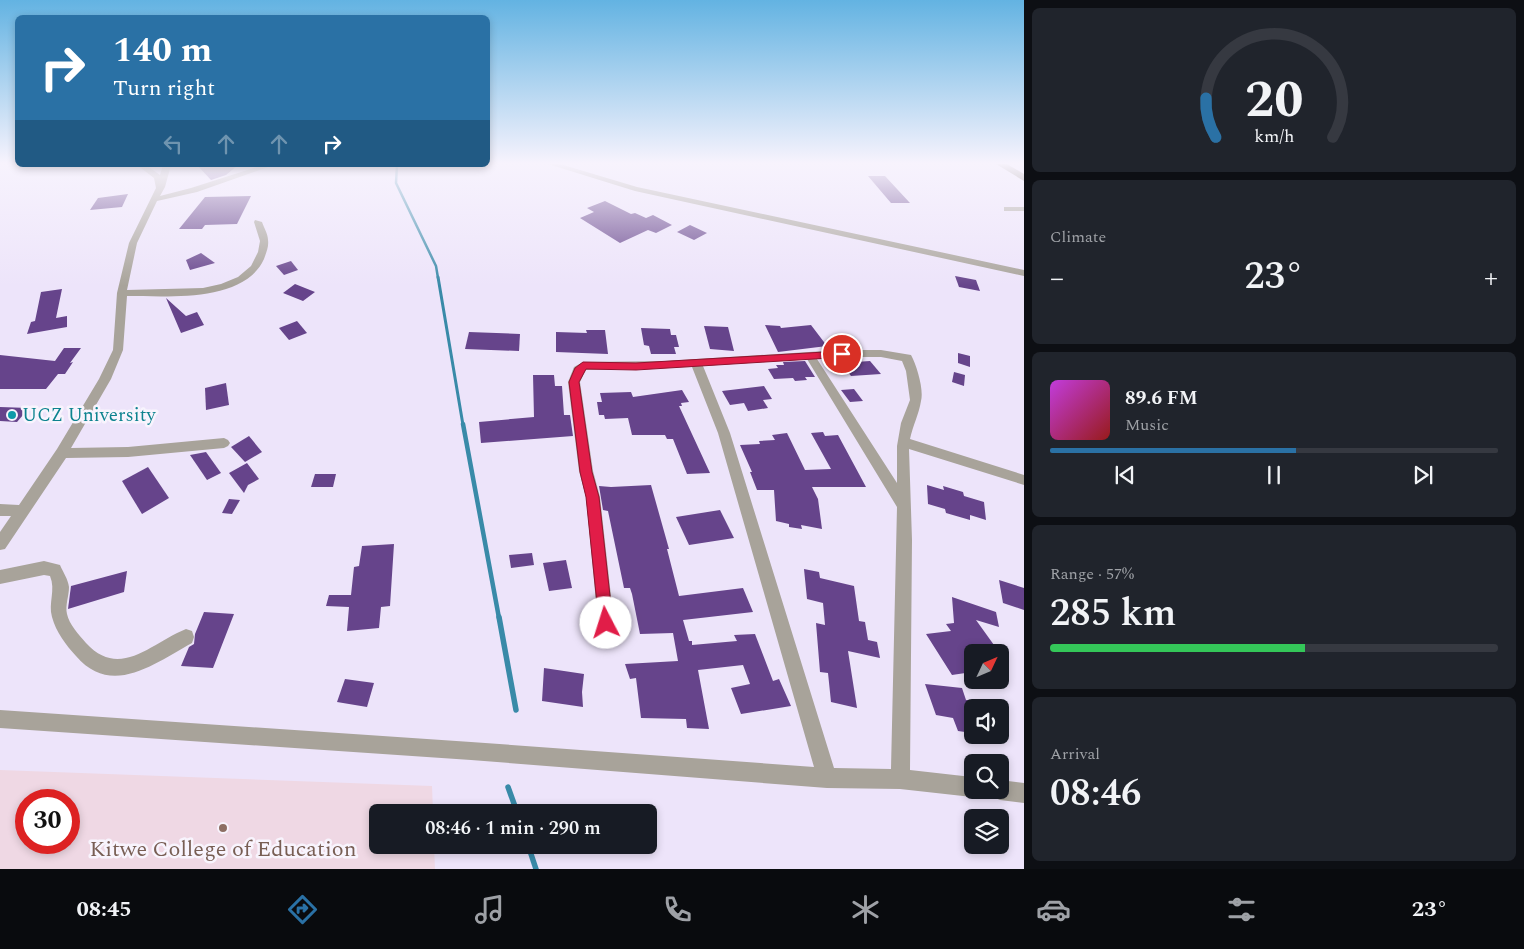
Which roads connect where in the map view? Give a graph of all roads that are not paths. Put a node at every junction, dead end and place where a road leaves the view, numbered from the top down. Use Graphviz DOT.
graph roads {
  1 [pos="153,205"];
  2 [pos="707,205"];
  3 [pos="1007,209"];
  4 [pos="1024,209"];
  5 [pos="258,222"];
  6 [pos="1024,273"];
  7 [pos="122,293"];
  8 [pos="810,356"];
  9 [pos="698,362"];
  10 [pos="904,442"];
  11 [pos="224,443"];
  12 [pos="62,453"];
  13 [pos="1024,480"];
  14 [pos="904,504"];
  15 [pos="0,510"];
  16 [pos="21,511"];
  17 [pos="0,544"];
  18 [pos="0,577"];
  19 [pos="606,623"];
  20 [pos="186,637"];
  21 [pos="0,719"];
  22 [pos="827,778"];
  23 [pos="900,780"];
  24 [pos="964,786"];
  25 [pos="1009,792"];
  26 [pos="1024,795"];
  1 -- 7 [label="street"];
  2 -- 6 [label="street"];
  3 -- 4 [label="street"];
  5 -- 7 [label="street"];
  7 -- 12 [label="street"];
  8 -- 9 [label="street"];
  8 -- 10 [label="street"];
  8 -- 14 [label="street"];
  9 -- 19 [label="street"];
  9 -- 22 [label="street"];
  10 -- 13 [label="street"];
  10 -- 14 [label="street"];
  11 -- 12 [label="street"];
  12 -- 16 [label="street"];
  14 -- 23 [label="street"];
  15 -- 16 [label="street"];
  16 -- 17 [label="street"];
  18 -- 20 [label="street"];
  21 -- 22 [label="street"];
  22 -- 23 [label="street"];
  23 -- 24 [label="street"];
  25 -- 26 [label="street"];
}
